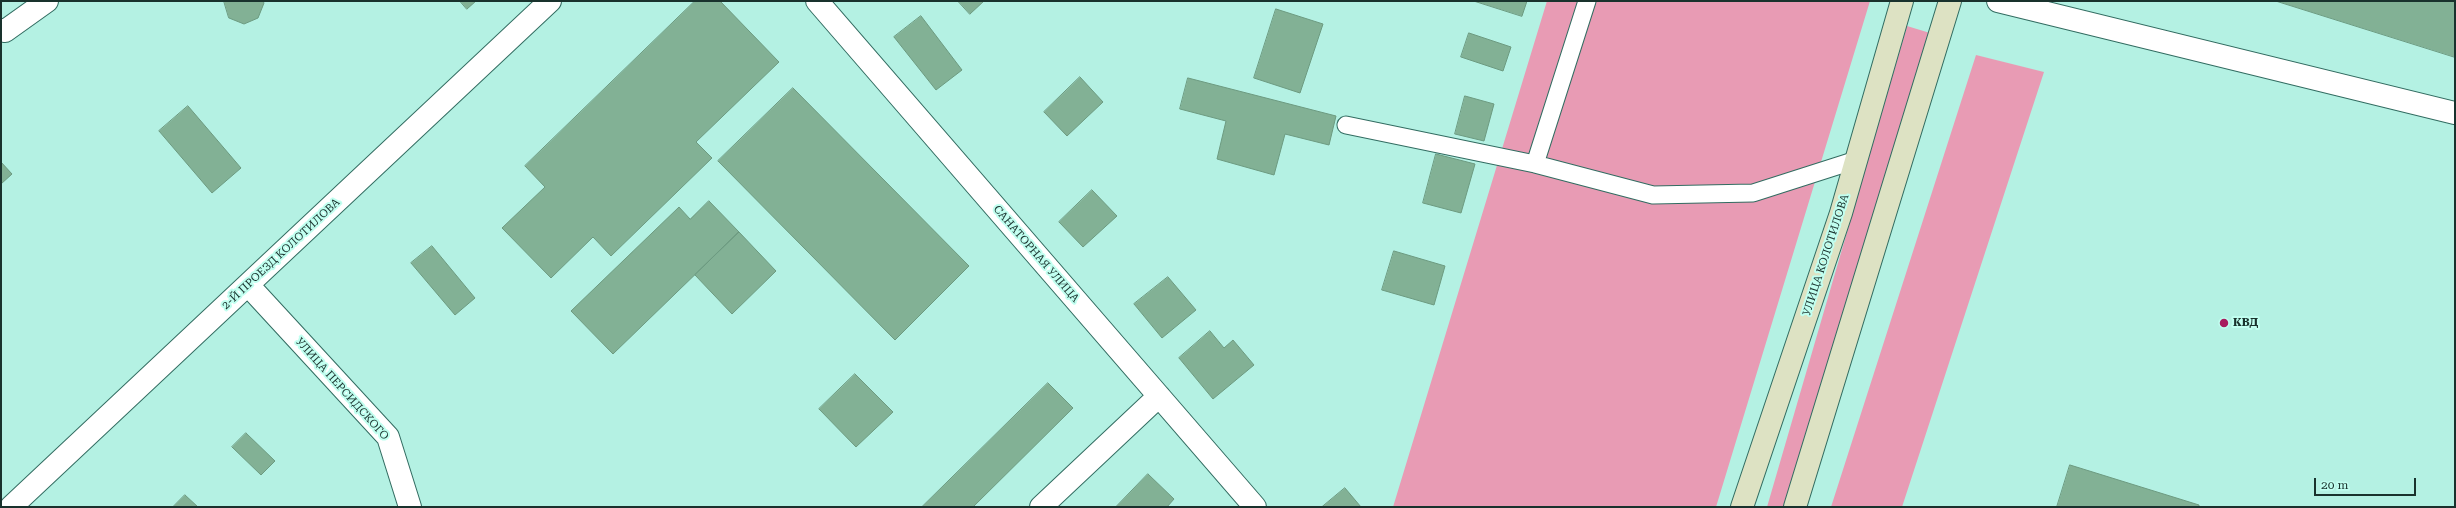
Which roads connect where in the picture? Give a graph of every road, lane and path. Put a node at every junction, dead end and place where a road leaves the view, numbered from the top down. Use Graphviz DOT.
graph roads {
  1 [pos="47,1"];
  2 [pos="550,1"];
  3 [pos="817,1"];
  4 [pos="1587,1"];
  5 [pos="1902,1"];
  6 [pos="1950,1"];
  7 [pos="1998,1"];
  8 [pos="3,30"];
  9 [pos="2455,113"];
  10 [pos="1346,125"];
  11 [pos="1856,160"];
  12 [pos="1535,164"];
  13 [pos="248,285"];
  14 [pos="1159,396"];
  15 [pos="11,507"];
  16 [pos="410,507"];
  17 [pos="1041,507"];
  18 [pos="1255,507"];
  19 [pos="1742,507"];
  20 [pos="1795,507"];
  1 -- 8 [label="street"];
  2 -- 13 [label="street, 2-Й ПРОЕЗД КОЛОТИЛОВА"];
  3 -- 14 [label="street, САНАТОРНАЯ УЛИЦА"];
  4 -- 12 [label="lane"];
  5 -- 11 [label="main road, УЛИЦА КОЛОТИЛОВА"];
  6 -- 20 [label="main road"];
  7 -- 9 [label="street"];
  10 -- 12 [label="lane"];
  11 -- 12 [label="lane"];
  11 -- 19 [label="main road, УЛИЦА КОЛОТИЛОВА"];
  13 -- 15 [label="street, 2-Й ПРОЕЗД КОЛОТИЛОВА"];
  13 -- 16 [label="street, УЛИЦА ПЕРСИДСКОГО"];
  14 -- 17 [label="street"];
  14 -- 18 [label="street, САНАТОРНАЯ УЛИЦА"];
}
